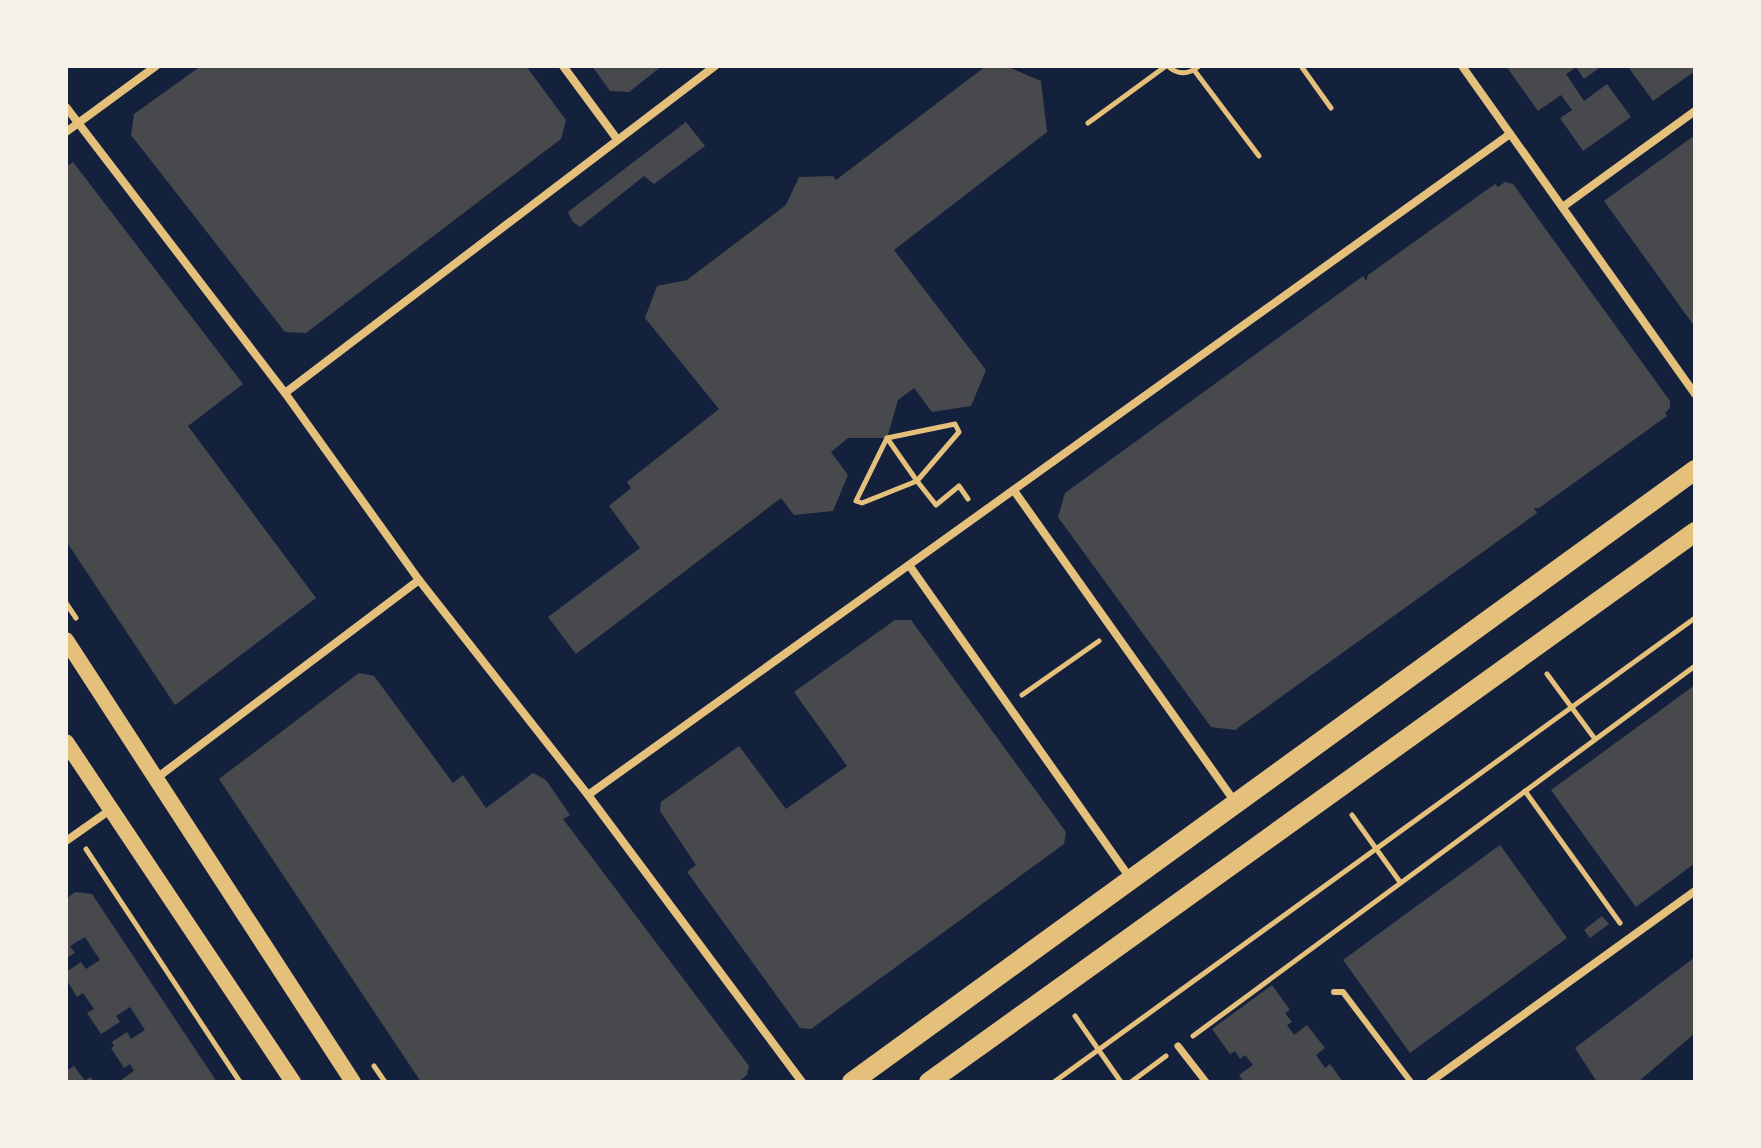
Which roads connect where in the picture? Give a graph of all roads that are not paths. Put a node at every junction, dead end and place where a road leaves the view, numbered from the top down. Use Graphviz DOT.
graph roads {
  1 [pos="156,66"];
  2 [pos="563,66"];
  3 [pos="715,66"];
  4 [pos="1462,66"];
  5 [pos="66,107"];
  6 [pos="1695,111"];
  7 [pos="78,123"];
  8 [pos="66,132"];
  9 [pos="1510,134"];
  10 [pos="617,139"];
  11 [pos="1564,206"];
  12 [pos="285,393"];
  13 [pos="1695,394"];
  14 [pos="1695,470"];
  15 [pos="1015,492"];
  16 [pos="1695,532"];
  17 [pos="909,565"];
  18 [pos="419,580"];
  19 [pos="66,640"];
  20 [pos="66,742"];
  21 [pos="158,777"];
  22 [pos="588,795"];
  23 [pos="1235,802"];
  24 [pos="111,809"];
  25 [pos="66,841"];
  26 [pos="1130,879"];
  27 [pos="1695,891"];
  28 [pos="1334,992"];
  29 [pos="1178,1046"];
  30 [pos="293,1082"];
  31 [pos="353,1082"];
  32 [pos="802,1082"];
  33 [pos="852,1082"];
  34 [pos="929,1082"];
  35 [pos="1206,1082"];
  36 [pos="1411,1082"];
  37 [pos="1430,1082"];
  1 -- 7 [label="street"];
  2 -- 10 [label="street"];
  3 -- 10 [label="street"];
  4 -- 9 [label="street"];
  5 -- 7 [label="street"];
  6 -- 11 [label="street"];
  7 -- 8 [label="street"];
  7 -- 12 [label="street"];
  9 -- 11 [label="street"];
  9 -- 15 [label="street"];
  10 -- 12 [label="street"];
  11 -- 13 [label="street"];
  12 -- 18 [label="street"];
  14 -- 23 [label="main road"];
  15 -- 17 [label="street"];
  15 -- 23 [label="street"];
  16 -- 34 [label="main road"];
  17 -- 22 [label="street"];
  17 -- 26 [label="street"];
  18 -- 21 [label="street"];
  18 -- 22 [label="street"];
  19 -- 21 [label="main road"];
  20 -- 24 [label="main road"];
  21 -- 31 [label="main road"];
  22 -- 32 [label="street"];
  23 -- 26 [label="main road"];
  24 -- 25 [label="street"];
  24 -- 30 [label="main road"];
  26 -- 33 [label="main road"];
  27 -- 37 [label="street"];
  28 -- 36 [label="lane"];
  29 -- 35 [label="street"];
}
